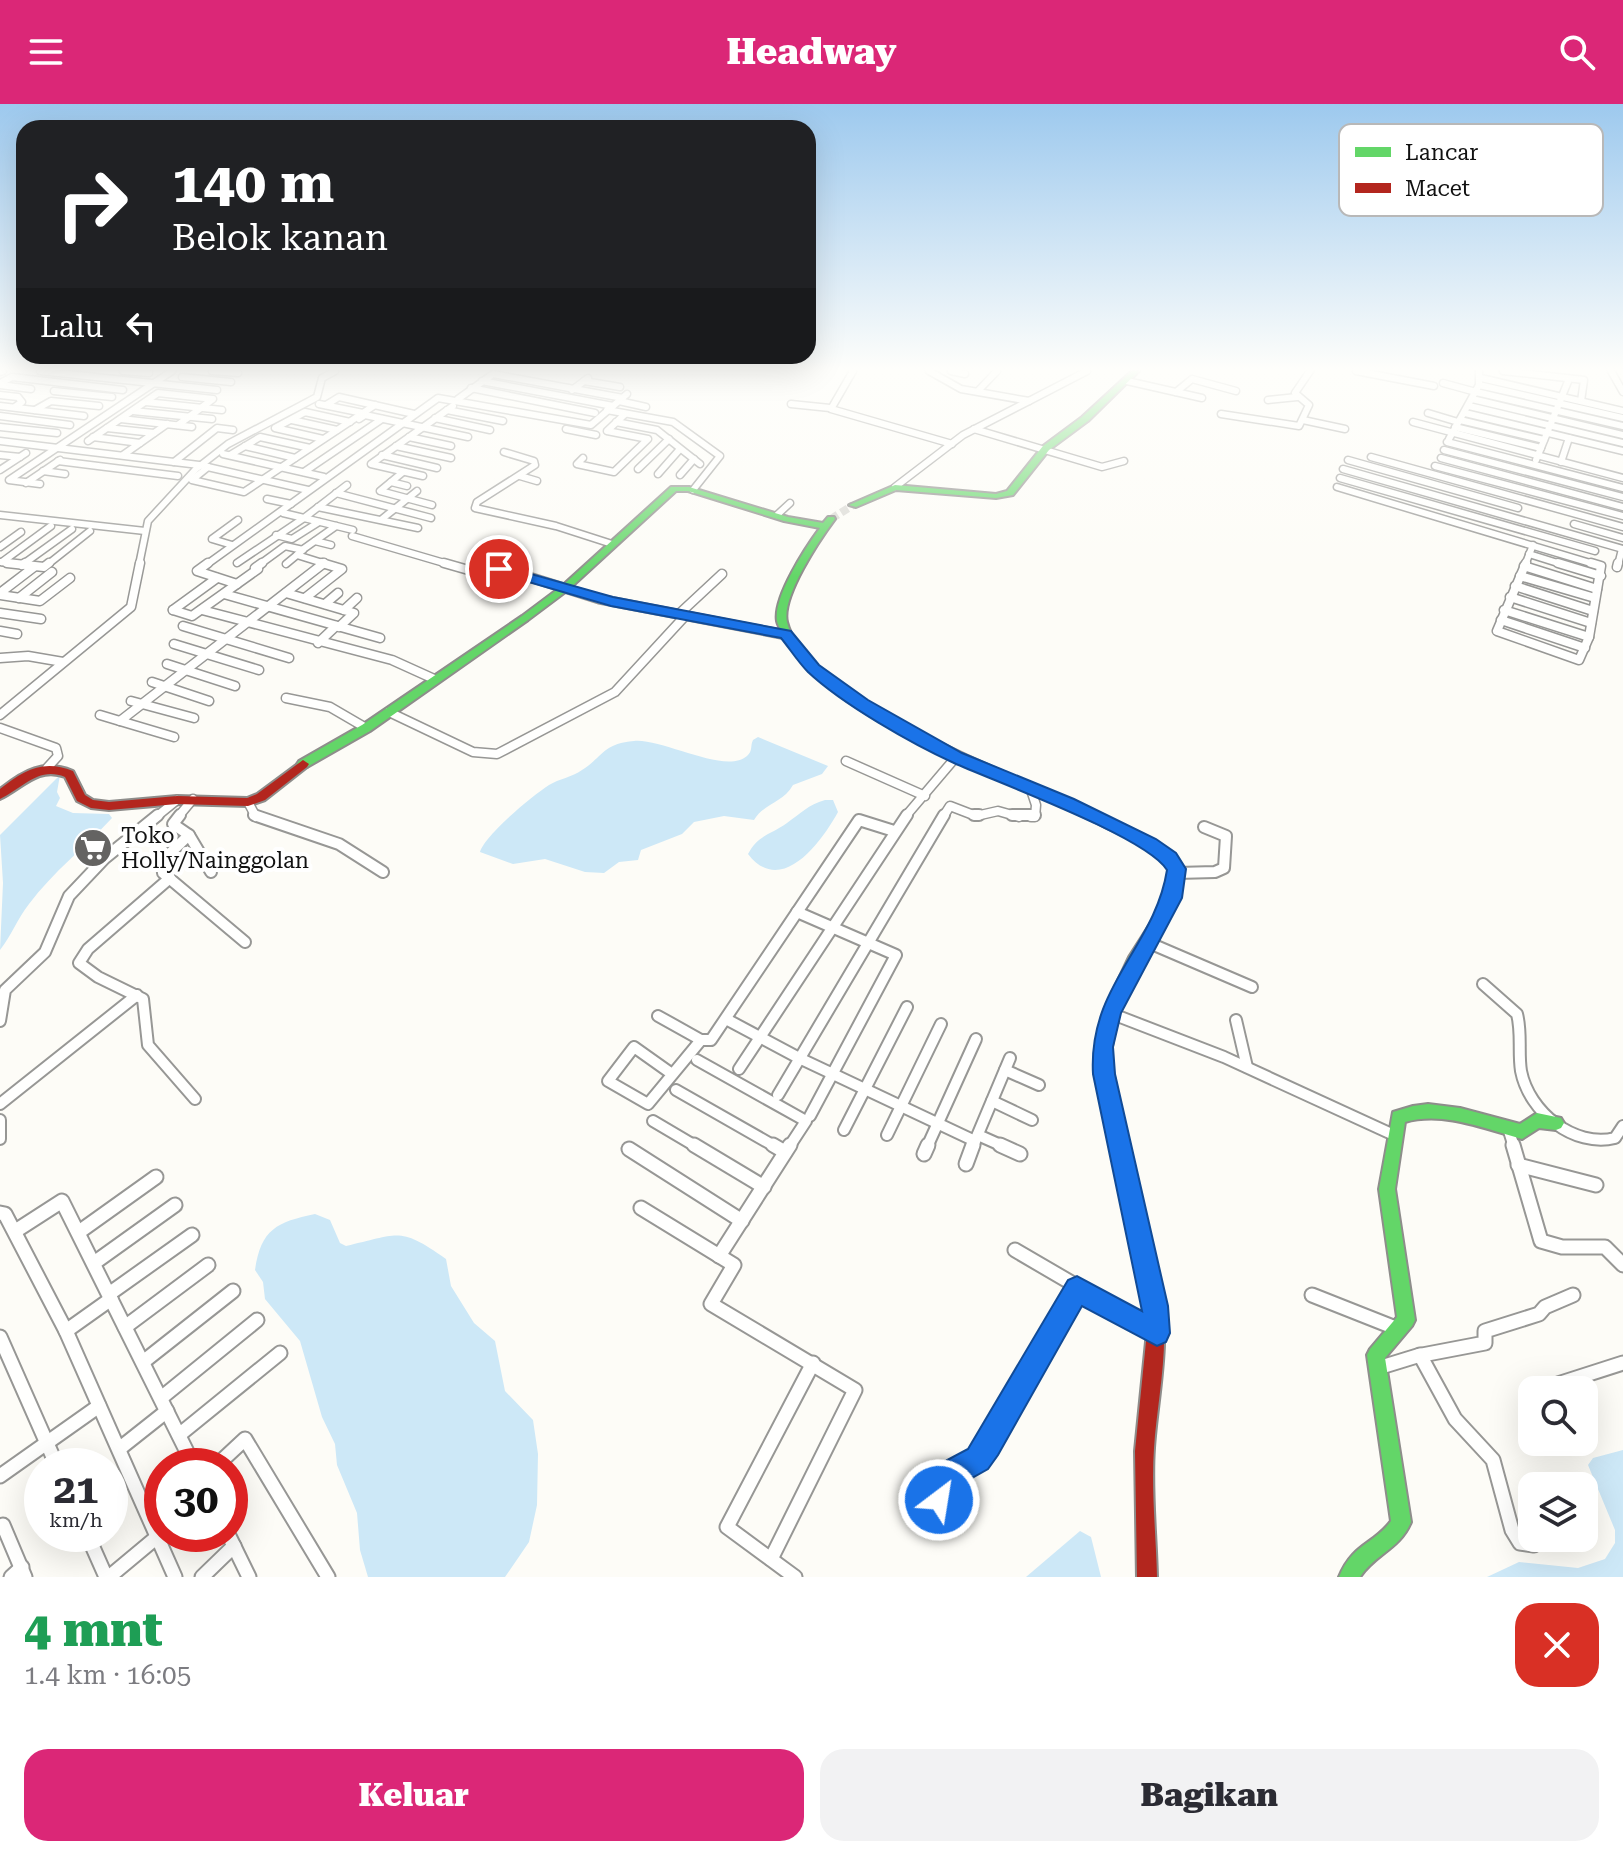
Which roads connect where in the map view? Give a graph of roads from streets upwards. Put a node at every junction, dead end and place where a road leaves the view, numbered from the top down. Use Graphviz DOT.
graph roads {
  1 [pos="68,440"];
  2 [pos="99,440"];
  3 [pos="145,440"];
  4 [pos="203,440"];
  5 [pos="232,440"];
  6 [pos="258,440"];
  7 [pos="275,440"];
  8 [pos="325,440"];
  9 [pos="352,440"];
  10 [pos="378,440"];
  11 [pos="405,440"];
  12 [pos="422,440"];
  13 [pos="647,440"];
  14 [pos="668,440"];
  15 [pos="670,440"];
  16 [pos="698,440"];
  17 [pos="938,440"];
  18 [pos="958,440"];
  19 [pos="1015,440"];
  20 [pos="1056,440"];
  21 [pos="1471,440"];
  22 [pos="1514,440"];
  23 [pos="1544,440"];
  24 [pos="1568,440"];
  25 [pos="1576,440"];
  26 [pos="0,441"];
  27 [pos="1447,442"];
  28 [pos="140,443"];
  29 [pos="952,444"];
  30 [pos="344,445"];
  31 [pos="245,446"];
  32 [pos="396,446"];
  33 [pos="451,446"];
  34 [pos="56,448"];
  35 [pos="192,448"];
  36 [pos="310,448"];
  37 [pos="1046,448"];
  38 [pos="1541,448"];
  39 [pos="365,449"];
  40 [pos="680,449"];
  41 [pos="213,450"];
  42 [pos="1444,450"];
  43 [pos="1623,451"];
  44 [pos="504,452"];
  45 [pos="0,455"];
  46 [pos="123,455"];
  47 [pos="382,455"];
  48 [pos="1538,456"];
  49 [pos="139,457"];
  50 [pos="1371,457"];
  51 [pos="295,458"];
  52 [pos="451,458"];
  53 [pos="583,458"];
  54 [pos="1441,458"];
  55 [pos="604,460"];
  56 [pos="1348,460"];
  57 [pos="1124,461"];
  58 [pos="174,462"];
  59 [pos="1561,462"];
  60 [pos="1534,464"];
  61 [pos="199,465"];
  62 [pos="1435,466"];
  63 [pos="208,467"];
  64 [pos="283,467"];
  65 [pos="1,468"];
  66 [pos="437,468"];
  67 [pos="595,468"];
  68 [pos="122,469"];
  69 [pos="638,469"];
  70 [pos="1343,469"];
  71 [pos="43,471"];
  72 [pos="304,472"];
  73 [pos="403,472"];
  74 [pos="1531,473"];
  75 [pos="65,474"];
  76 [pos="658,474"];
  77 [pos="680,475"];
  78 [pos="1431,475"];
  79 [pos="178,476"];
  80 [pos="423,476"];
  81 [pos="520,476"];
  82 [pos="324,477"];
  83 [pos="1340,478"];
  84 [pos="1623,478"];
  85 [pos="264,480"];
  86 [pos="537,481"];
  87 [pos="1528,481"];
  88 [pos="391,482"];
  89 [pos="26,483"];
  90 [pos="1426,483"];
  91 [pos="40,484"];
  92 [pos="347,485"];
  93 [pos="407,486"];
  94 [pos="693,486"];
  95 [pos="895,487"];
  96 [pos="1337,487"];
  97 [pos="1623,488"];
  98 [pos="308,490"];
  99 [pos="1525,490"];
  100 [pos="417,491"];
  101 [pos="1422,492"];
  102 [pos="336,493"];
  103 [pos="1623,497"];
  104 [pos="408,498"];
  105 [pos="267,499"];
  106 [pos="1521,499"];
  107 [pos="1419,501"];
  108 [pos="790,503"];
  109 [pos="291,504"];
  110 [pos="432,505"];
  111 [pos="853,505"];
  112 [pos="318,507"];
  113 [pos="1623,507"];
  114 [pos="1518,508"];
  115 [pos="395,509"];
  116 [pos="283,513"];
  117 [pos="1411,514"];
  118 [pos="0,515"];
  119 [pos="777,515"];
  120 [pos="1577,515"];
  121 [pos="1623,516"];
  122 [pos="304,518"];
  123 [pos="431,518"];
  124 [pos="1514,518"];
  125 [pos="382,519"];
  126 [pos="238,520"];
  127 [pos="319,522"];
  128 [pos="1574,524"];
  129 [pos="51,526"];
  130 [pos="334,527"];
  131 [pos="1510,527"];
  132 [pos="1623,527"];
  133 [pos="418,528"];
  134 [pos="72,529"];
  135 [pos="90,531"];
  136 [pos="145,531"];
  137 [pos="21,532"];
  138 [pos="1571,534"];
  139 [pos="276,535"];
  140 [pos="1506,538"];
  141 [pos="1623,538"];
  142 [pos="292,539"];
  143 [pos="315,541"];
  144 [pos="1596,541"];
  145 [pos="612,544"];
  146 [pos="232,545"];
  147 [pos="331,545"];
  148 [pos="1533,545"];
  149 [pos="0,547"];
  150 [pos="284,547"];
  151 [pos="1622,549"];
  152 [pos="1595,551"];
  153 [pos="300,552"];
  154 [pos="1529,554"];
  155 [pos="216,556"];
  156 [pos="1,562"];
  157 [pos="237,563"];
  158 [pos="324,563"];
  159 [pos="1591,563"];
  160 [pos="286,564"];
  161 [pos="22,565"];
  162 [pos="1524,566"];
  163 [pos="34,567"];
  164 [pos="1617,567"];
  165 [pos="255,568"];
  166 [pos="52,572"];
  167 [pos="722,574"];
  168 [pos="1520,576"];
  169 [pos="1601,576"];
  170 [pos="70,578"];
  171 [pos="217,578"];
  172 [pos="0,579"];
  173 [pos="16,581"];
  174 [pos="237,584"];
  175 [pos="1515,586"];
  176 [pos="565,588"];
  177 [pos="1597,589"];
  178 [pos="286,593"];
  179 [pos="338,593"];
  180 [pos="0,594"];
  181 [pos="224,594"];
  182 [pos="1510,597"];
  183 [pos="19,598"];
  184 [pos="305,598"];
  185 [pos="357,598"];
  186 [pos="1595,598"];
  187 [pos="325,604"];
  188 [pos="268,607"];
  189 [pos="202,610"];
  190 [pos="344,610"];
  191 [pos="1504,610"];
  192 [pos="1593,611"];
  193 [pos="0,613"];
  194 [pos="683,615"];
  195 [pos="41,619"];
  196 [pos="1501,620"];
  197 [pos="248,622"];
  198 [pos="1591,623"];
  199 [pos="183,626"];
  200 [pos="338,626"];
  201 [pos="0,631"];
  202 [pos="17,634"];
  203 [pos="786,635"];
  204 [pos="1589,637"];
  205 [pos="380,638"];
  206 [pos="225,639"];
  207 [pos="318,643"];
  208 [pos="174,644"];
  209 [pos="1585,648"];
  210 [pos="207,655"];
  211 [pos="0,658"];
  212 [pos="289,658"];
  213 [pos="63,662"];
  214 [pos="167,664"];
  215 [pos="186,670"];
  216 [pos="259,670"];
  217 [pos="434,679"];
  218 [pos="152,682"];
  219 [pos="166,686"];
  220 [pos="235,686"];
  221 [pos="286,698"];
  222 [pos="131,701"];
  223 [pos="209,701"];
  224 [pos="142,704"];
  225 [pos="389,712"];
  226 [pos="0,715"];
  227 [pos="100,715"];
  228 [pos="194,718"];
  229 [pos="120,721"];
  230 [pos="0,728"];
  231 [pos="366,728"];
  232 [pos="174,737"];
  233 [pos="956,757"];
  234 [pos="846,761"];
  235 [pos="47,768"];
  236 [pos="1030,787"];
  237 [pos="0,795"];
  238 [pos="925,796"];
  239 [pos="193,799"];
  240 [pos="177,800"];
  241 [pos="248,802"];
  242 [pos="1204,827"];
  243 [pos="894,831"];
  244 [pos="189,835"];
  245 [pos="211,872"];
  246 [pos="383,872"];
  247 [pos="1177,873"];
  248 [pos="170,878"];
  249 [pos="797,912"];
  250 [pos="829,927"];
  251 [pos="245,942"];
  252 [pos="1147,942"];
  253 [pos="868,943"];
  254 [pos="1483,984"];
  255 [pos="1252,987"];
  256 [pos="137,995"];
  257 [pos="907,1007"];
  258 [pos="1110,1013"];
  259 [pos="658,1016"];
  260 [pos="726,1019"];
  261 [pos="1236,1020"];
  262 [pos="0,1021"];
  263 [pos="941,1024"];
  264 [pos="759,1037"];
  265 [pos="976,1039"];
  266 [pos="701,1040"];
  267 [pos="799,1058"];
  268 [pos="697,1060"];
  269 [pos="1247,1067"];
  270 [pos="739,1069"];
  271 [pos="832,1073"];
  272 [pos="672,1074"];
  273 [pos="1039,1085"];
  274 [pos="865,1089"];
  275 [pos="676,1090"];
  276 [pos="778,1095"];
  277 [pos="195,1099"];
  278 [pos="992,1101"];
  279 [pos="0,1104"];
  280 [pos="901,1106"];
  281 [pos="810,1116"];
  282 [pos="0,1120"];
  283 [pos="1032,1120"];
  284 [pos="653,1121"];
  285 [pos="938,1123"];
  286 [pos="1556,1123"];
  287 [pos="1623,1126"];
  288 [pos="1508,1128"];
  289 [pos="844,1130"];
  290 [pos="887,1135"];
  291 [pos="1396,1136"];
  292 [pos="977,1138"];
  293 [pos="0,1139"];
  294 [pos="629,1149"];
  295 [pos="785,1152"];
  296 [pos="924,1154"];
  297 [pos="1020,1154"];
  298 [pos="966,1164"];
  299 [pos="1518,1165"];
  300 [pos="156,1177"];
  301 [pos="1596,1185"];
  302 [pos="764,1187"];
  303 [pos="175,1205"];
  304 [pos="641,1208"];
  305 [pos="0,1213"];
  306 [pos="742,1221"];
  307 [pos="17,1230"];
  308 [pos="79,1232"];
  309 [pos="192,1235"];
  310 [pos="1015,1250"];
  311 [pos="719,1256"];
  312 [pos="94,1263"];
  313 [pos="208,1265"];
  314 [pos="1623,1265"];
  315 [pos="1077,1289"];
  316 [pos="233,1291"];
  317 [pos="1312,1295"];
  318 [pos="1573,1295"];
  319 [pos="110,1297"];
  320 [pos="257,1320"];
  321 [pos="125,1327"];
  322 [pos="1398,1329"];
  323 [pos="66,1331"];
  324 [pos="1157,1333"];
  325 [pos="0,1337"];
  326 [pos="280,1353"];
  327 [pos="1420,1355"];
  328 [pos="143,1362"];
  329 [pos="813,1363"];
  330 [pos="1623,1363"];
  331 [pos="1378,1368"];
  332 [pos="1583,1376"];
  333 [pos="164,1404"];
  334 [pos="99,1406"];
  335 [pos="179,1435"];
  336 [pos="47,1443"];
  337 [pos="49,1448"];
  338 [pos="119,1448"];
  339 [pos="120,1448"];
  340 [pos="185,1448"];
  341 [pos="235,1448"];
  342 [pos="128,1470"];
  343 [pos="0,1476"];
  344 [pos="144,1507"];
  345 [pos="934,1518"];
  346 [pos="0,1528"];
  347 [pos="1518,1540"];
  348 [pos="144,1548"];
  349 [pos="96,1552"];
  350 [pos="164,1552"];
  351 [pos="222,1552"];
  352 [pos="237,1552"];
  353 [pos="771,1559"];
  354 [pos="20,1574"];
  355 [pos="108,1577"];
  356 [pos="175,1577"];
  357 [pos="202,1577"];
  358 [pos="249,1577"];
  359 [pos="328,1577"];
  360 [pos="795,1577"];
  361 [pos="1147,1577"];
  362 [pos="1349,1577"];
  1 -- 34 [label="street"];
  2 -- 28 [label="street"];
  3 -- 28 [label="street"];
  4 -- 35 [label="street"];
  5 -- 61 [label="street"];
  6 -- 31 [label="street"];
  7 -- 36 [label="street"];
  8 -- 30 [label="street"];
  8 -- 36 [label="street"];
  8 -- 64 [label="street"];
  9 -- 30 [label="street"];
  10 -- 39 [label="street"];
  11 -- 32 [label="street"];
  12 -- 33 [label="street"];
  13 -- 67 [label="street"];
  14 -- 69 [label="street"];
  15 -- 40 [label="street"];
  16 -- 94 [label="street"];
  17 -- 29 [label="street"];
  18 -- 29 [label="street"];
  19 -- 37 [label="street"];
  20 -- 37 [label="street"];
  21 -- 48 [label="street"];
  22 -- 38 [label="street"];
  23 -- 38 [label="street"];
  24 -- 59 [label="street"];
  25 -- 43 [label="street"];
  26 -- 34 [label="street"];
  27 -- 42 [label="street"];
  27 -- 60 [label="street"];
  28 -- 46 [label="street"];
  29 -- 95 [label="street"];
  30 -- 39 [label="street"];
  30 -- 72 [label="street"];
  31 -- 51 [label="street"];
  31 -- 64 [label="street"];
  32 -- 47 [label="street"];
  32 -- 52 [label="street"];
  34 -- 46 [label="street"];
  34 -- 89 [label="street"];
  35 -- 41 [label="street"];
  35 -- 58 [label="street"];
  36 -- 51 [label="street"];
  37 -- 57 [label="street"];
  37 -- 95 [label="street"];
  38 -- 48 [label="street"];
  39 -- 82 [label="street"];
  40 -- 76 [label="street"];
  40 -- 77 [label="street"];
  42 -- 54 [label="street"];
  42 -- 74 [label="street"];
  44 -- 81 [label="street"];
  45 -- 65 [label="street"];
  46 -- 49 [label="street"];
  47 -- 66 [label="street"];
  47 -- 73 [label="street"];
  48 -- 59 [label="street"];
  48 -- 60 [label="street"];
  49 -- 58 [label="street"];
  49 -- 68 [label="street"];
  50 -- 78 [label="street"];
  51 -- 64 [label="street"];
  53 -- 67 [label="street"];
  54 -- 62 [label="street"];
  54 -- 87 [label="street"];
  55 -- 67 [label="street"];
  56 -- 90 [label="street"];
  58 -- 61 [label="street"];
  59 -- 84 [label="street"];
  60 -- 74 [label="street"];
  60 -- 97 [label="street"];
  61 -- 63 [label="street"];
  61 -- 136 [label="street"];
  62 -- 78 [label="street"];
  62 -- 99 [label="street"];
  63 -- 85 [label="street"];
  63 -- 85 [label="street"];
  64 -- 72 [label="street"];
  64 -- 85 [label="street"];
  68 -- 71 [label="street"];
  68 -- 79 [label="street"];
  70 -- 101 [label="street"];
  71 -- 75 [label="street"];
  71 -- 89 [label="street"];
  72 -- 82 [label="street"];
  73 -- 80 [label="street"];
  73 -- 88 [label="street"];
  74 -- 87 [label="street"];
  74 -- 103 [label="street"];
  78 -- 90 [label="street"];
  78 -- 106 [label="street"];
  81 -- 86 [label="street"];
  81 -- 145 [label="street"];
  82 -- 98 [label="street"];
  83 -- 107 [label="street"];
  85 -- 98 [label="street"];
  87 -- 99 [label="street"];
  87 -- 113 [label="street"];
  88 -- 93 [label="street"];
  88 -- 104 [label="street"];
  89 -- 91 [label="street"];
  90 -- 101 [label="street"];
  90 -- 114 [label="street"];
  92 -- 102 [label="street"];
  94 -- 119 [label="street"];
  94 -- 145 [label="street"];
  95 -- 111 [label="street"];
  96 -- 117 [label="street"];
  98 -- 109 [label="street"];
  99 -- 106 [label="street"];
  99 -- 121 [label="street"];
  100 -- 104 [label="street"];
  101 -- 107 [label="street"];
  101 -- 124 [label="street"];
  102 -- 112 [label="street"];
  102 -- 115 [label="street"];
  104 -- 110 [label="street"];
  104 -- 115 [label="street"];
  105 -- 109 [label="street"];
  106 -- 114 [label="street"];
  106 -- 120 [label="street"];
  107 -- 117 [label="street"];
  107 -- 131 [label="street"];
  108 -- 119 [label="street"];
  109 -- 146 [label="street"];
  112 -- 122 [label="street"];
  112 -- 125 [label="street"];
  114 -- 124 [label="street"];
  115 -- 123 [label="street"];
  115 -- 125 [label="street"];
  116 -- 122 [label="street"];
  117 -- 140 [label="street"];
  118 -- 136 [label="street"];
  119 -- 203 [label="street"];
  120 -- 128 [label="street"];
  120 -- 132 [label="street"];
  122 -- 127 [label="street"];
  122 -- 139 [label="street"];
  124 -- 131 [label="street"];
  124 -- 138 [label="street"];
  125 -- 133 [label="street"];
  126 -- 146 [label="street"];
  127 -- 130 [label="street"];
  127 -- 142 [label="street"];
  128 -- 138 [label="street"];
  128 -- 141 [label="street"];
  129 -- 156 [label="street"];
  130 -- 143 [label="street"];
  130 -- 176 [label="street"];
  131 -- 140 [label="street"];
  131 -- 152 [label="street"];
  134 -- 161 [label="street"];
  135 -- 163 [label="street"];
  136 -- 213 [label="street"];
  137 -- 149 [label="street"];
  138 -- 144 [label="street"];
  139 -- 142 [label="street"];
  139 -- 157 [label="street"];
  140 -- 148 [label="street"];
  142 -- 150 [label="street"];
  143 -- 147 [label="street"];
  143 -- 153 [label="street"];
  144 -- 151 [label="street"];
  144 -- 152 [label="street"];
  145 -- 176 [label="street"];
  146 -- 155 [label="street"];
  148 -- 154 [label="street"];
  148 -- 159 [label="street"];
  150 -- 153 [label="street"];
  150 -- 165 [label="street"];
  151 -- 164 [label="street"];
  152 -- 159 [label="street"];
  153 -- 158 [label="street"];
  153 -- 160 [label="street"];
  154 -- 162 [label="street"];
  154 -- 169 [label="street"];
  155 -- 157 [label="street"];
  155 -- 171 [label="street"];
  156 -- 161 [label="street"];
  157 -- 165 [label="street"];
  158 -- 178 [label="street"];
  158 -- 184 [label="street"];
  159 -- 169 [label="street"];
  161 -- 163 [label="street"];
  162 -- 168 [label="street"];
  162 -- 177 [label="street"];
  163 -- 173 [label="street"];
  165 -- 174 [label="street"];
  166 -- 183 [label="street"];
  167 -- 194 [label="street"];
  168 -- 175 [label="street"];
  168 -- 186 [label="street"];
  169 -- 177 [label="street"];
  170 -- 183 [label="street"];
  171 -- 174 [label="street"];
  171 -- 189 [label="street"];
  172 -- 173 [label="street"];
  173 -- 180 [label="street"];
  174 -- 181 [label="street"];
  175 -- 182 [label="street"];
  175 -- 192 [label="street"];
  176 -- 194 [label="street"];
  176 -- 217 [label="street"];
  177 -- 186 [label="street"];
  178 -- 184 [label="street"];
  178 -- 188 [label="street"];
  179 -- 187 [label="street"];
  180 -- 183 [label="street"];
  181 -- 188 [label="street"];
  181 -- 189 [label="street"];
  182 -- 191 [label="street"];
  182 -- 198 [label="street"];
  184 -- 187 [label="street"];
  185 -- 190 [label="street"];
  186 -- 192 [label="street"];
  187 -- 190 [label="street"];
  188 -- 197 [label="street"];
  188 -- 200 [label="street"];
  189 -- 197 [label="street"];
  190 -- 200 [label="street"];
  191 -- 196 [label="street"];
  191 -- 204 [label="street"];
  192 -- 198 [label="street"];
  193 -- 195 [label="street"];
  194 -- 203 [label="street"];
  194 -- 225 [label="street"];
  196 -- 209 [label="street"];
  196 -- 209 [label="street"];
  197 -- 206 [label="street"];
  197 -- 207 [label="street"];
  198 -- 204 [label="street"];
  199 -- 206 [label="street"];
  200 -- 205 [label="street"];
  200 -- 207 [label="street"];
  201 -- 202 [label="street"];
  203 -- 233 [label="street"];
  204 -- 209 [label="street"];
  206 -- 210 [label="street"];
  206 -- 212 [label="street"];
  207 -- 217 [label="street"];
  208 -- 210 [label="street"];
  210 -- 215 [label="street"];
  210 -- 216 [label="street"];
  211 -- 213 [label="street"];
  213 -- 226 [label="street"];
  214 -- 215 [label="street"];
  215 -- 219 [label="street"];
  215 -- 220 [label="street"];
  217 -- 225 [label="street"];
  218 -- 219 [label="street"];
  219 -- 223 [label="street"];
  219 -- 224 [label="street"];
  221 -- 231 [label="street"];
  222 -- 224 [label="street"];
  224 -- 228 [label="street"];
  224 -- 229 [label="street"];
  225 -- 231 [label="street"];
  227 -- 229 [label="street"];
  229 -- 232 [label="street"];
  230 -- 235 [label="street"];
  231 -- 241 [label="street"];
  233 -- 236 [label="street"];
  233 -- 238 [label="street"];
  234 -- 238 [label="street"];
  235 -- 237 [label="street"];
  235 -- 240 [label="street"];
  236 -- 247 [label="street"];
  236 -- 253 [label="street"];
  238 -- 243 [label="street"];
  239 -- 240 [label="street"];
  239 -- 241 [label="street"];
  239 -- 244 [label="street"];
  240 -- 262 [label="street"];
  241 -- 246 [label="street"];
  242 -- 247 [label="street"];
  243 -- 249 [label="street"];
  243 -- 250 [label="street"];
  244 -- 245 [label="street"];
  244 -- 248 [label="street"];
  247 -- 252 [label="street"];
  248 -- 251 [label="street"];
  248 -- 256 [label="street"];
  249 -- 250 [label="street"];
  249 -- 260 [label="street"];
  250 -- 253 [label="street"];
  250 -- 264 [label="street"];
  252 -- 255 [label="street"];
  252 -- 258 [label="street"];
  253 -- 267 [label="street"];
  253 -- 271 [label="street"];
  254 -- 286 [label="street"];
  256 -- 277 [label="street"];
  256 -- 279 [label="street"];
  257 -- 274 [label="street"];
  258 -- 269 [label="street"];
  258 -- 324 [label="street"];
  259 -- 266 [label="street"];
  260 -- 264 [label="street"];
  260 -- 266 [label="street"];
  261 -- 269 [label="street"];
  263 -- 280 [label="street"];
  264 -- 267 [label="street"];
  264 -- 270 [label="street"];
  265 -- 285 [label="street"];
  266 -- 272 [label="street"];
  267 -- 271 [label="street"];
  267 -- 276 [label="street"];
  268 -- 295 [label="street"];
  269 -- 291 [label="street"];
  271 -- 274 [label="street"];
  271 -- 281 [label="street"];
  272 -- 272 [label="street"];
  273 -- 278 [label="street"];
  274 -- 280 [label="street"];
  274 -- 289 [label="street"];
  275 -- 295 [label="street"];
  278 -- 283 [label="street"];
  278 -- 292 [label="street"];
  280 -- 285 [label="street"];
  280 -- 290 [label="street"];
  282 -- 293 [label="street"];
  284 -- 302 [label="street"];
  285 -- 292 [label="street"];
  285 -- 296 [label="street"];
  286 -- 287 [label="street"];
  286 -- 288 [label="street"];
  288 -- 291 [label="street"];
  288 -- 299 [label="street"];
  291 -- 322 [label="street"];
  292 -- 297 [label="street"];
  292 -- 298 [label="street"];
  294 -- 306 [label="street"];
  295 -- 302 [label="street"];
  299 -- 301 [label="street"];
  299 -- 314 [label="street"];
  300 -- 308 [label="street"];
  302 -- 306 [label="street"];
  303 -- 312 [label="street"];
  304 -- 311 [label="street"];
  305 -- 307 [label="street"];
  306 -- 311 [label="street"];
  307 -- 308 [label="street"];
  307 -- 323 [label="street"];
  308 -- 312 [label="street"];
  309 -- 319 [label="street"];
  310 -- 315 [label="street"];
  311 -- 329 [label="street"];
  312 -- 319 [label="street"];
  313 -- 321 [label="street"];
  315 -- 324 [label="street"];
  315 -- 345 [label="street"];
  316 -- 328 [label="street"];
  317 -- 322 [label="street"];
  318 -- 327 [label="street"];
  319 -- 321 [label="street"];
  319 -- 323 [label="street"];
  320 -- 333 [label="street"];
  321 -- 328 [label="street"];
  322 -- 331 [label="street"];
  323 -- 334 [label="street"];
  324 -- 361 [label="street"];
  325 -- 336 [label="street"];
  326 -- 335 [label="street"];
  327 -- 331 [label="street"];
  327 -- 347 [label="street"];
  328 -- 333 [label="street"];
  329 -- 353 [label="street"];
  329 -- 353 [label="street"];
  330 -- 332 [label="street"];
  331 -- 362 [label="street"];
  333 -- 335 [label="street"];
  333 -- 339 [label="street"];
  334 -- 336 [label="street"];
  334 -- 338 [label="street"];
  335 -- 340 [label="street"];
  336 -- 337 [label="street"];
  336 -- 343 [label="street"];
  341 -- 359 [label="street"];
  342 -- 344 [label="street"];
  346 -- 354 [label="street"];
  348 -- 355 [label="street"];
  349 -- 355 [label="street"];
  350 -- 356 [label="street"];
  351 -- 357 [label="street"];
  352 -- 358 [label="street"];
  353 -- 360 [label="street"];
}
